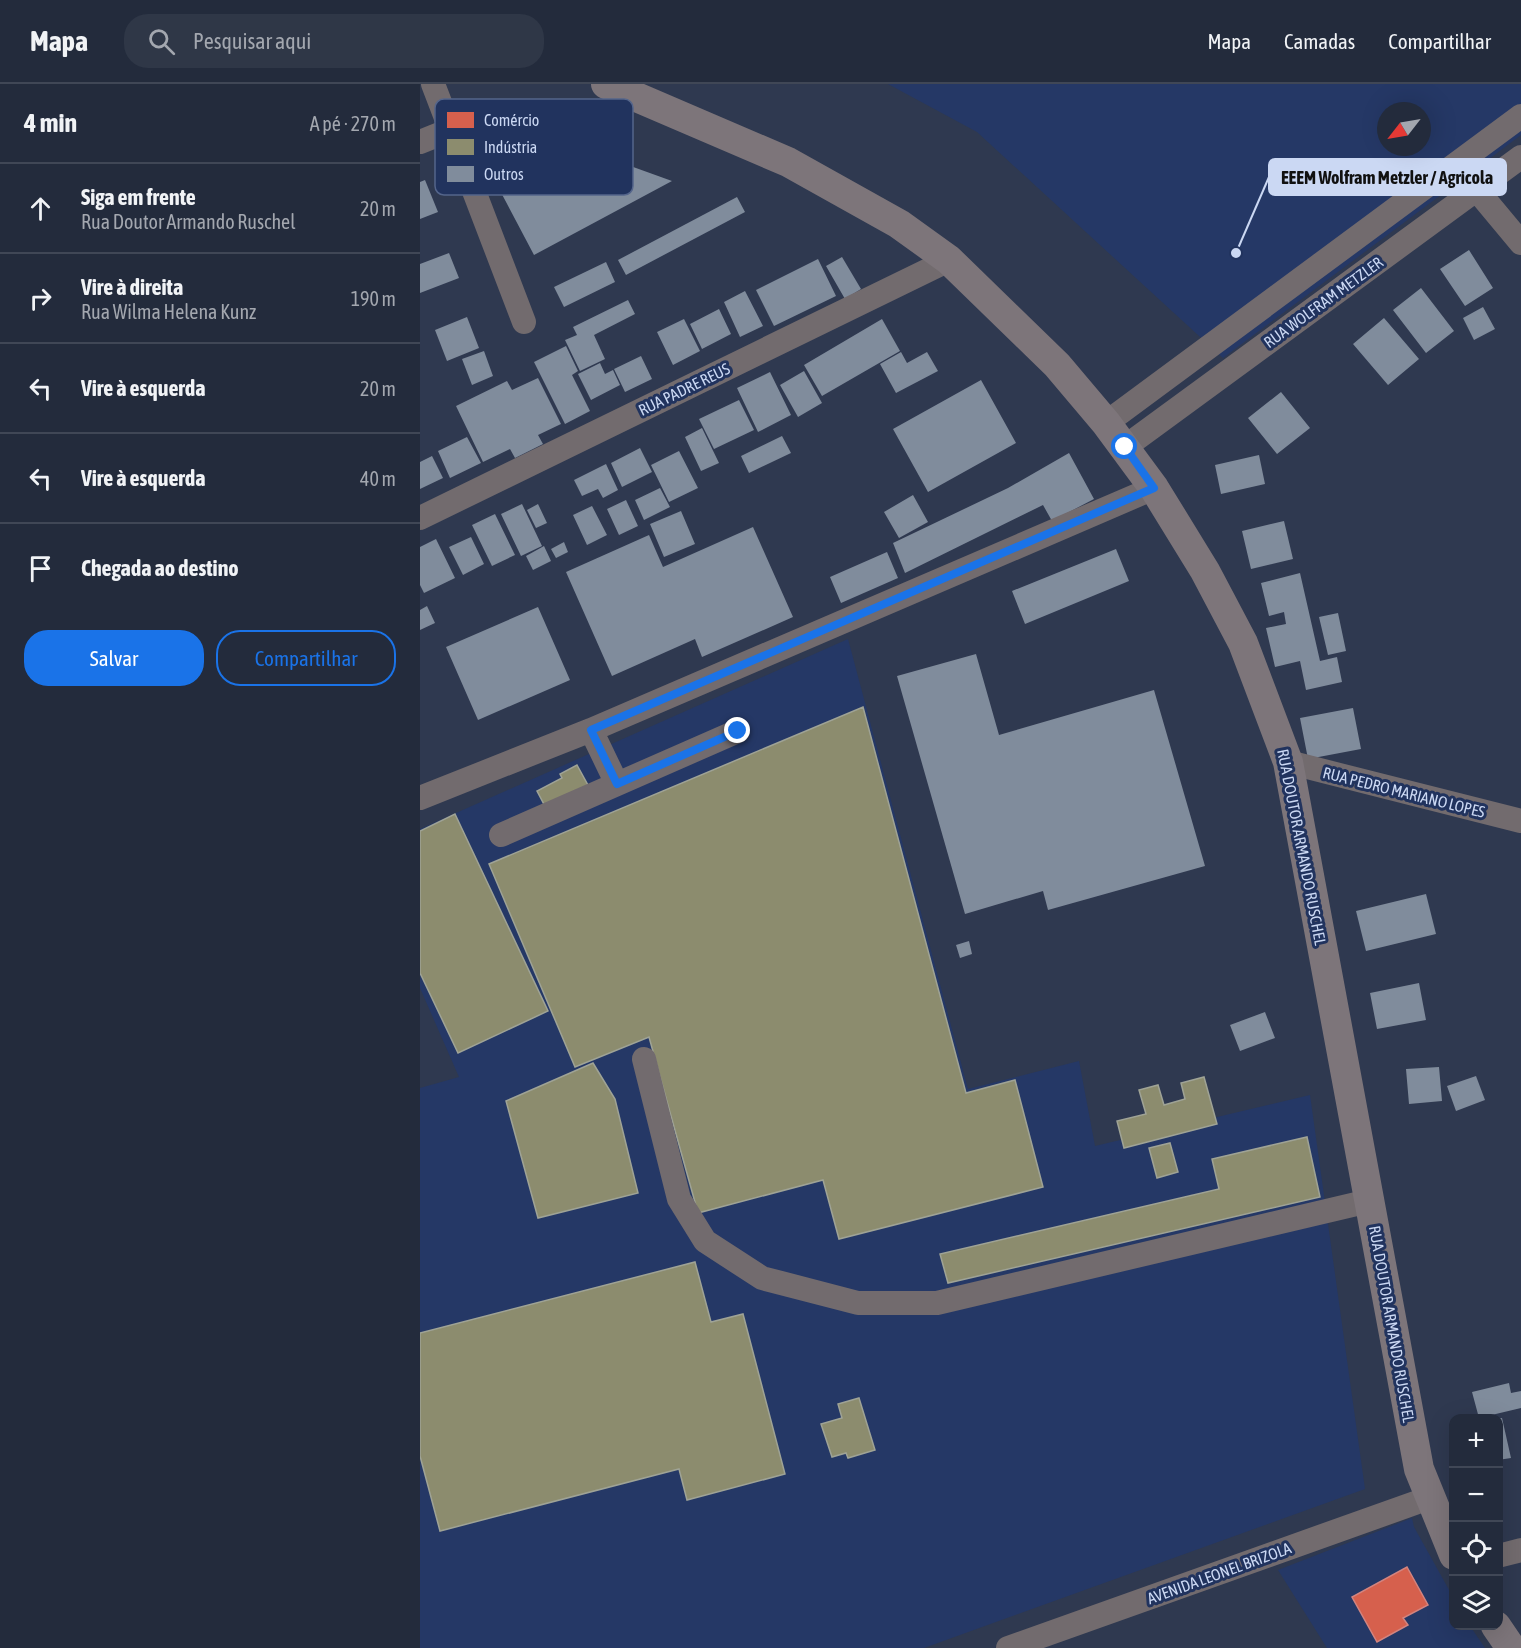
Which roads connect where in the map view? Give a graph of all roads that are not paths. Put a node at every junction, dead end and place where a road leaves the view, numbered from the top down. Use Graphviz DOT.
graph roads {
  1 [pos="433,84"];
  2 [pos="606,84"];
  3 [pos="439,99"];
  4 [pos="1521,116"];
  5 [pos="435,136"];
  6 [pos="420,142"];
  7 [pos="1521,157"];
  8 [pos="1476,189"];
  9 [pos="475,195"];
  10 [pos="1521,243"];
  11 [pos="949,260"];
  12 [pos="524,322"];
  13 [pos="1106,423"];
  14 [pos="1125,447"];
  15 [pos="1154,488"];
  16 [pos="420,518"];
  17 [pos="591,730"];
  18 [pos="738,731"];
  19 [pos="1288,762"];
  20 [pos="617,784"];
  21 [pos="420,798"];
  22 [pos="1521,821"];
  23 [pos="501,835"];
  24 [pos="644,1059"];
  25 [pos="1369,1201"];
  26 [pos="1429,1498"];
  27 [pos="1449,1544"];
  28 [pos="1521,1550"];
  29 [pos="1503,1555"];
  30 [pos="1499,1630"];
  31 [pos="1008,1648"];
  32 [pos="1511,1648"];
  1 -- 3 [label="street"];
  2 -- 11 [label="main road, RUA DOUTOR ARMANDO RUSCHEL"];
  4 -- 13 [label="street"];
  5 -- 6 [label="street"];
  7 -- 8 [label="street, RUA WOLFRAM METZLER"];
  8 -- 10 [label="street"];
  8 -- 14 [label="street, RUA WOLFRAM METZLER"];
  9 -- 12 [label="street"];
  11 -- 13 [label="main road, RUA DOUTOR ARMANDO RUSCHEL"];
  11 -- 16 [label="street, RUA PADRE REUS"];
  13 -- 14 [label="main road, RUA DOUTOR ARMANDO RUSCHEL"];
  14 -- 15 [label="main road, RUA DOUTOR ARMANDO RUSCHEL"];
  15 -- 17 [label="street"];
  15 -- 19 [label="main road, RUA DOUTOR ARMANDO RUSCHEL"];
  17 -- 20 [label="street"];
  17 -- 21 [label="street"];
  18 -- 20 [label="street"];
  19 -- 22 [label="street, RUA PEDRO MARIANO LOPES"];
  19 -- 25 [label="main road, RUA DOUTOR ARMANDO RUSCHEL"];
  20 -- 23 [label="street"];
  24 -- 25 [label="street"];
  25 -- 26 [label="main road, RUA DOUTOR ARMANDO RUSCHEL"];
  26 -- 27 [label="main road, RUA DOUTOR ARMANDO RUSCHEL"];
  26 -- 31 [label="street, AVENIDA LEONEL BRIZOLA"];
  28 -- 29 [label="street"];
  30 -- 32 [label="main road"];
}
